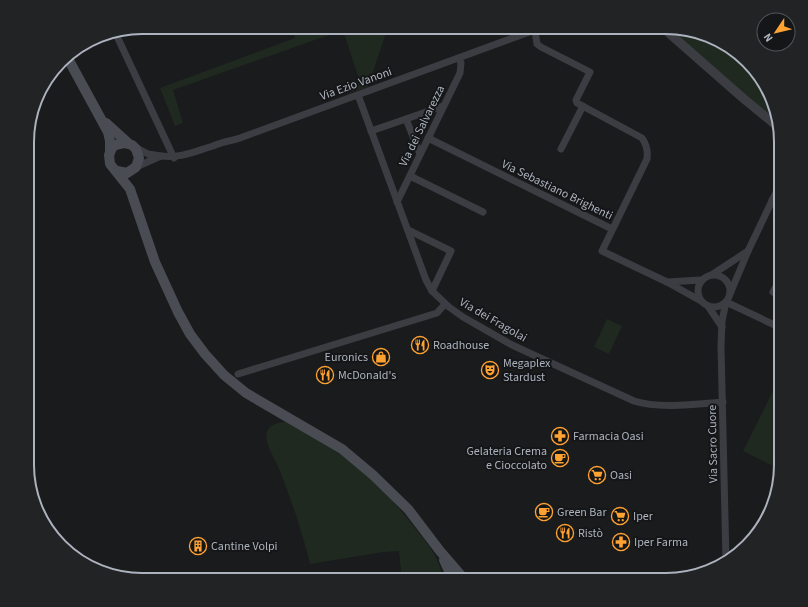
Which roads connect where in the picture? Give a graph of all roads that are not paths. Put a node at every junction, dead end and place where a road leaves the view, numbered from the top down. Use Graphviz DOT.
graph roads {
  1 [pos="527,34"];
  2 [pos="535,34"];
  3 [pos="670,34"];
  4 [pos="117,37"];
  5 [pos="459,58"];
  6 [pos="70,62"];
  7 [pos="358,95"];
  8 [pos="443,106"];
  9 [pos="583,106"];
  10 [pos="99,114"];
  11 [pos="406,119"];
  12 [pos="772,121"];
  13 [pos="371,130"];
  14 [pos="428,138"];
  15 [pos="130,144"];
  16 [pos="561,149"];
  17 [pos="110,152"];
  18 [pos="420,154"];
  19 [pos="161,156"];
  20 [pos="174,158"];
  21 [pos="136,167"];
  22 [pos="117,171"];
  23 [pos="410,176"];
  24 [pos="774,196"];
  25 [pos="134,199"];
  26 [pos="772,200"];
  27 [pos="397,202"];
  28 [pos="483,212"];
  29 [pos="612,229"];
  30 [pos="408,230"];
  31 [pos="748,250"];
  32 [pos="713,274"];
  33 [pos="701,280"];
  34 [pos="667,282"];
  35 [pos="432,291"];
  36 [pos="730,294"];
  37 [pos="701,301"];
  38 [pos="726,302"];
  39 [pos="445,304"];
  40 [pos="708,306"];
  41 [pos="774,325"];
  42 [pos="722,327"];
  43 [pos="238,374"];
  44 [pos="723,402"];
  45 [pos="440,551"];
  46 [pos="726,555"];
  47 [pos="450,573"];
  48 [pos="459,573"];
  1 -- 5 [label="street, Via Ezio Vanoni"];
  2 -- 9 [label="street"];
  3 -- 12 [label="street"];
  4 -- 20 [label="street"];
  5 -- 7 [label="street, Via Ezio Vanoni"];
  5 -- 8 [label="street, Via dei Salvarezza"];
  6 -- 10 [label="main road"];
  7 -- 13 [label="street, Via dei Fragolai"];
  7 -- 20 [label="street, Via Ezio Vanoni"];
  8 -- 11 [label="street"];
  8 -- 14 [label="street, Via dei Salvarezza"];
  9 -- 16 [label="street"];
  9 -- 29 [label="street"];
  10 -- 15 [label="main road"];
  10 -- 17 [label="main road"];
  11 -- 13 [label="street"];
  11 -- 18 [label="street"];
  13 -- 27 [label="street, Via dei Fragolai"];
  14 -- 18 [label="street, Via dei Salvarezza"];
  14 -- 29 [label="street, Via Sebastiano Brighenti"];
  15 -- 17 [label="main road"];
  15 -- 19 [label="street, Via Ezio Vanoni"];
  15 -- 21 [label="main road"];
  17 -- 22 [label="main road"];
  18 -- 23 [label="street, Via dei Salvarezza"];
  19 -- 20 [label="street, Via Ezio Vanoni"];
  19 -- 21 [label="street"];
  21 -- 22 [label="main road"];
  21 -- 25 [label="main road"];
  22 -- 25 [label="main road"];
  23 -- 27 [label="street, Via dei Salvarezza"];
  23 -- 28 [label="street"];
  24 -- 26 [label="street"];
  25 -- 45 [label="main road"];
  26 -- 31 [label="street"];
  27 -- 30 [label="street, Via dei Fragolai"];
  29 -- 34 [label="street, Via Sebastiano Brighenti"];
  30 -- 35 [label="street, Via dei Fragolai"];
  30 -- 35 [label="street"];
  31 -- 32 [label="street"];
  31 -- 36 [label="street"];
  32 -- 33 [label="street"];
  32 -- 36 [label="street"];
  33 -- 34 [label="street, Via Sebastiano Brighenti"];
  33 -- 37 [label="street"];
  34 -- 37 [label="street, Via Sebastiano Brighenti"];
  35 -- 39 [label="street, Via dei Fragolai"];
  36 -- 38 [label="street"];
  37 -- 40 [label="street"];
  38 -- 40 [label="street"];
  38 -- 41 [label="street"];
  38 -- 42 [label="street, Via Sacro Cuore"];
  39 -- 43 [label="street"];
  39 -- 44 [label="street, Via dei Fragolai"];
  40 -- 42 [label="street"];
  42 -- 44 [label="street, Via Sacro Cuore"];
  44 -- 46 [label="street, Via Sacro Cuore"];
  45 -- 47 [label="main road"];
  45 -- 48 [label="main road"];
}
